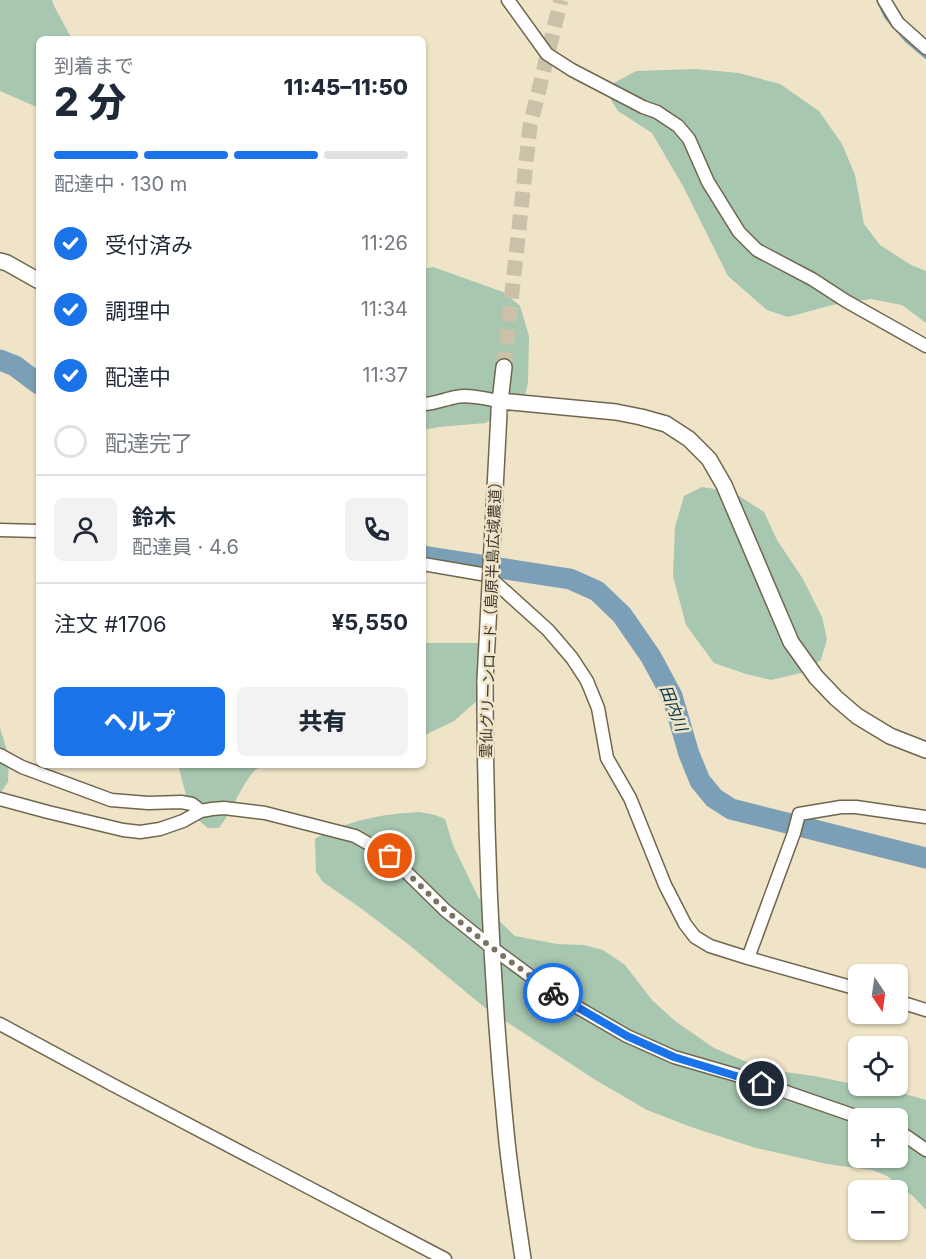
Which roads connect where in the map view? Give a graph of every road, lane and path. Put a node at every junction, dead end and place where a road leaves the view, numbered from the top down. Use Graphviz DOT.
graph roads {
  1 [pos="508,0"];
  2 [pos="884,0"];
  3 [pos="926,48"];
  4 [pos="0,261"];
  5 [pos="36,279"];
  6 [pos="926,346"];
  7 [pos="504,367"];
  8 [pos="426,404"];
  9 [pos="499,407"];
  10 [pos="0,530"];
  11 [pos="36,531"];
  12 [pos="426,565"];
  13 [pos="926,750"];
  14 [pos="0,755"];
  15 [pos="0,799"];
  16 [pos="201,811"];
  17 [pos="926,817"];
  18 [pos="491,947"];
  19 [pos="748,958"];
  20 [pos="848,986"];
  21 [pos="908,1004"];
  22 [pos="926,1010"];
  23 [pos="0,1024"];
  24 [pos="848,1113"];
  25 [pos="908,1137"];
  26 [pos="926,1150"];
  27 [pos="445,1259"];
  28 [pos="523,1259"];
  1 -- 6 [label="street"];
  2 -- 3 [label="street"];
  4 -- 5 [label="street"];
  7 -- 9 [label="street, 雲仙グリーンロード（島原半島広域農道）"];
  8 -- 9 [label="street"];
  9 -- 13 [label="street"];
  9 -- 18 [label="street, 雲仙グリーンロード（島原半島広域農道）, bridge"];
  10 -- 11 [label="street"];
  12 -- 19 [label="street"];
  14 -- 16 [label="street"];
  15 -- 16 [label="street"];
  16 -- 18 [label="street"];
  17 -- 19 [label="street"];
  18 -- 24 [label="street"];
  18 -- 28 [label="street, 雲仙グリーンロード（島原半島広域農道）"];
  19 -- 20 [label="street"];
  21 -- 22 [label="street"];
  23 -- 27 [label="street"];
  25 -- 26 [label="street"];
}
